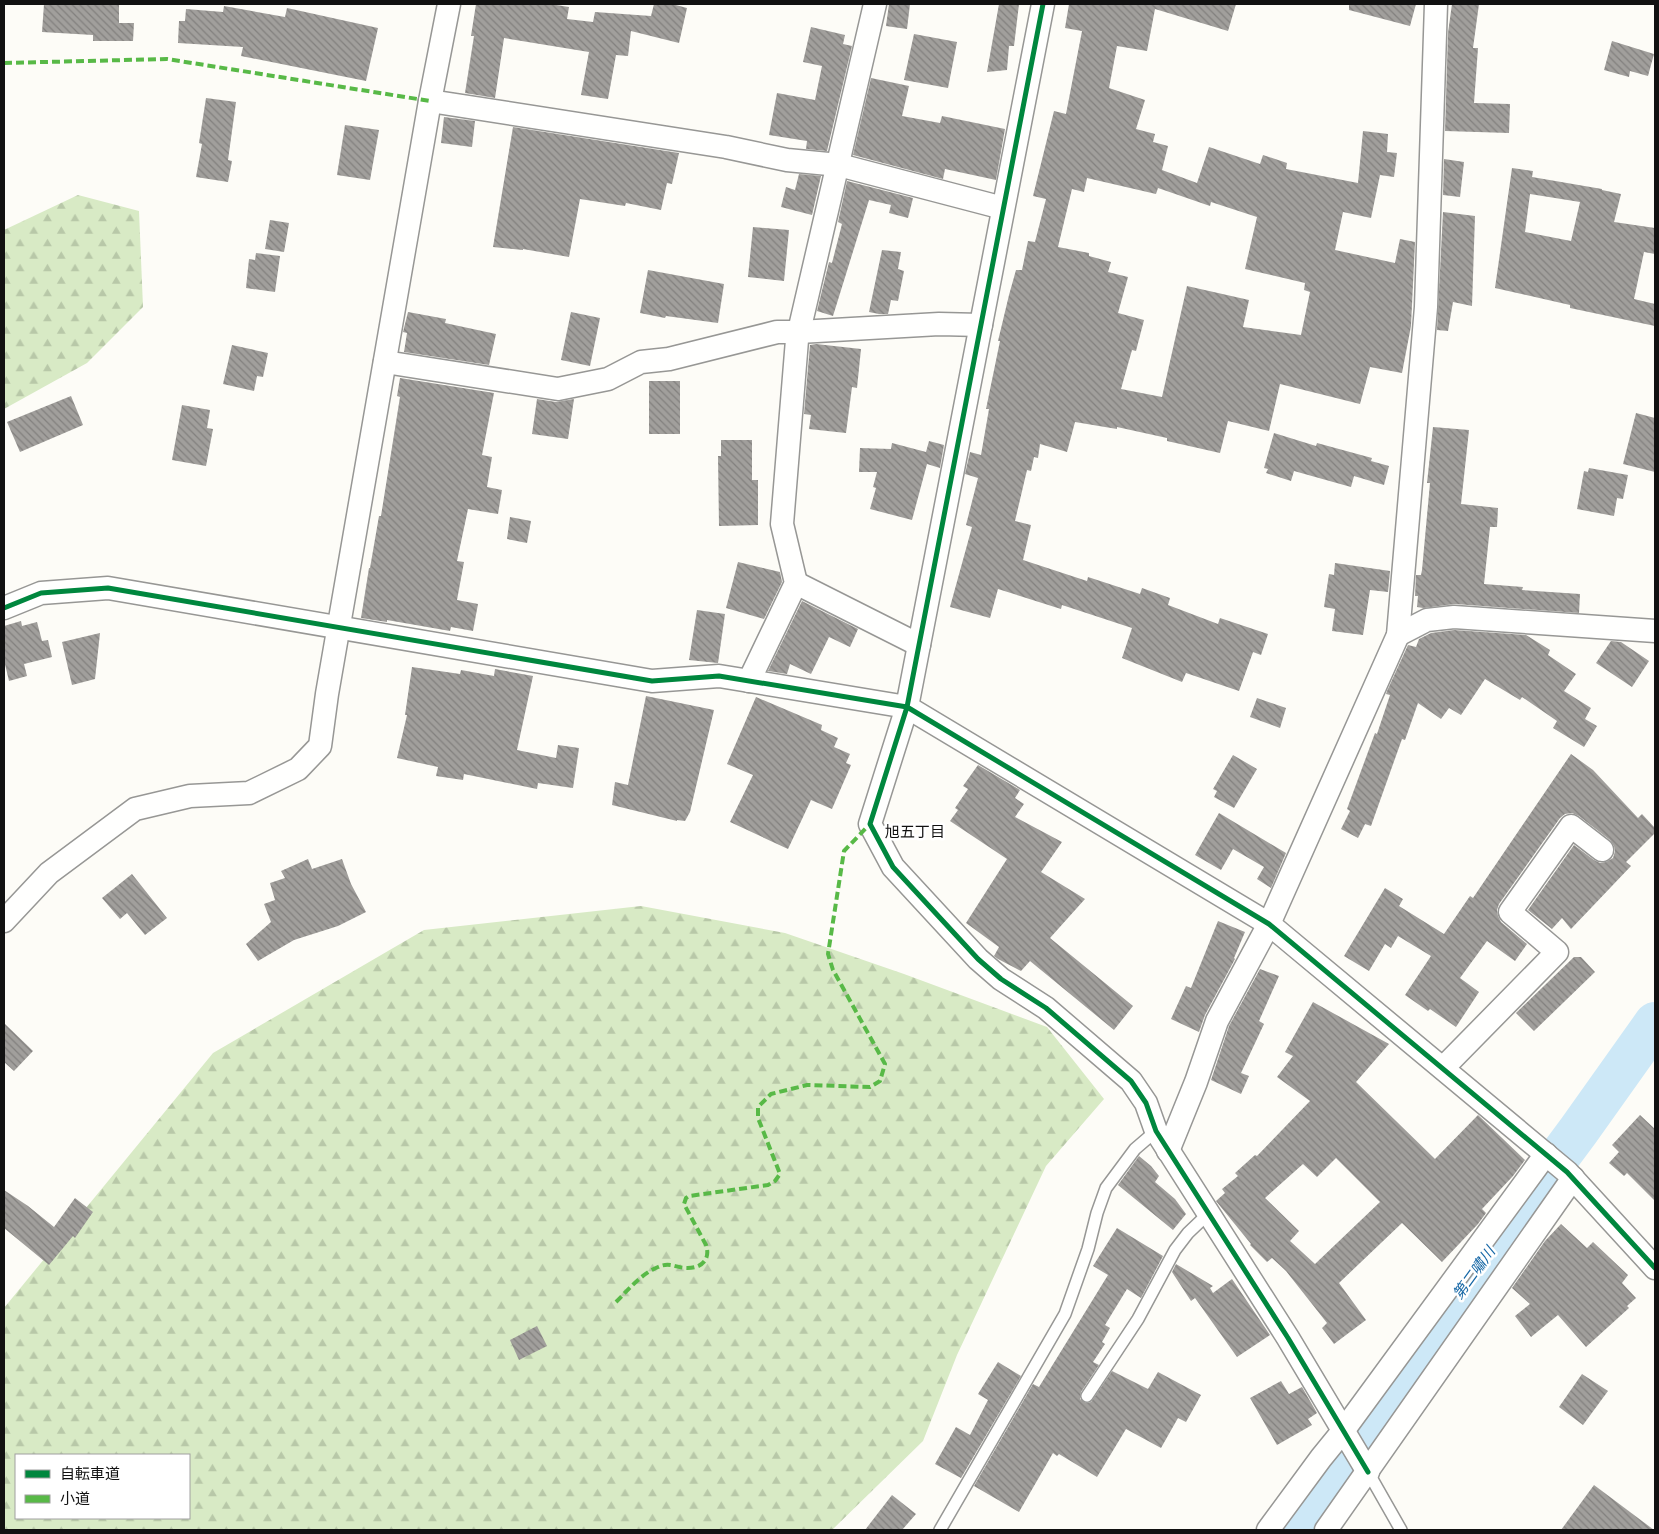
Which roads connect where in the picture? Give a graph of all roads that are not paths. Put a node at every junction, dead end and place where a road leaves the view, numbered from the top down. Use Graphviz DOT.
graph roads {
  1 [pos="449,4"];
  2 [pos="876,4"];
  3 [pos="1043,4"];
  4 [pos="1436,4"];
  5 [pos="430,101"];
  6 [pos="839,165"];
  7 [pos="1003,208"];
  8 [pos="981,325"];
  9 [pos="799,332"];
  10 [pos="385,362"];
  11 [pos="796,583"];
  12 [pos="4,608"];
  13 [pos="339,629"];
  14 [pos="1655,631"];
  15 [pos="1398,636"];
  16 [pos="919,645"];
  17 [pos="749,681"];
  18 [pos="907,707"];
  19 [pos="1602,850"];
  20 [pos="4,920"];
  21 [pos="1269,924"];
  22 [pos="1443,1068"];
  23 [pos="1156,1131"];
  24 [pos="1168,1151"];
  25 [pos="1546,1154"];
  26 [pos="1570,1175"];
  27 [pos="1210,1213"];
  28 [pos="1655,1268"];
  29 [pos="1087,1396"];
  30 [pos="1344,1434"];
  31 [pos="1365,1467"];
  32 [pos="940,1530"];
  33 [pos="1268,1530"];
  34 [pos="1326,1530"];
  35 [pos="1401,1530"];
  1 -- 5 [label="street"];
  2 -- 6 [label="street"];
  3 -- 7 [label="street"];
  4 -- 15 [label="street"];
  5 -- 6 [label="street"];
  5 -- 10 [label="street"];
  6 -- 7 [label="street"];
  6 -- 9 [label="street"];
  7 -- 8 [label="street"];
  8 -- 9 [label="street"];
  8 -- 16 [label="street"];
  9 -- 10 [label="street"];
  9 -- 11 [label="street"];
  10 -- 13 [label="street"];
  11 -- 16 [label="street"];
  11 -- 17 [label="street"];
  12 -- 13 [label="street"];
  13 -- 17 [label="street"];
  13 -- 20 [label="street"];
  14 -- 15 [label="street"];
  15 -- 21 [label="street"];
  16 -- 18 [label="street"];
  17 -- 18 [label="street"];
  18 -- 21 [label="street"];
  18 -- 23 [label="street"];
  19 -- 22 [label="street"];
  21 -- 22 [label="street"];
  21 -- 24 [label="street"];
  22 -- 25 [label="street"];
  23 -- 24 [label="street"];
  23 -- 32 [label="lane"];
  24 -- 27 [label="street"];
  25 -- 26 [label="street"];
  25 -- 30 [label="street"];
  26 -- 28 [label="street"];
  26 -- 31 [label="street"];
  27 -- 29 [label="lane"];
  27 -- 30 [label="street"];
  30 -- 31 [label="street"];
  30 -- 33 [label="street"];
  31 -- 34 [label="street"];
  31 -- 35 [label="lane"];
}
